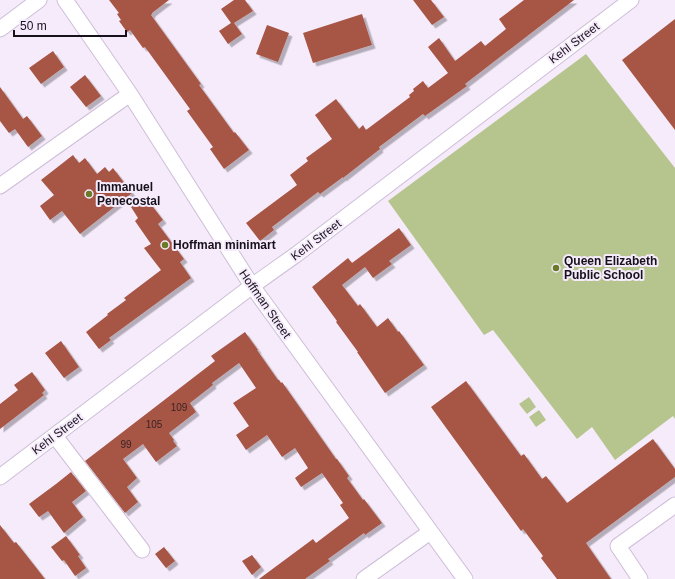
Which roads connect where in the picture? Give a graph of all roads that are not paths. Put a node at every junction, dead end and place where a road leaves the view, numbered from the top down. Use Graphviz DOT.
graph roads {
  1 [pos="39,0"];
  2 [pos="64,0"];
  3 [pos="631,0"];
  4 [pos="0,29"];
  5 [pos="130,94"];
  6 [pos="0,186"];
  7 [pos="252,286"];
  8 [pos="55,436"];
  9 [pos="0,477"];
  10 [pos="675,505"];
  11 [pos="430,532"];
  12 [pos="142,550"];
  13 [pos="364,579"];
  14 [pos="465,579"];
  15 [pos="640,579"];
  1 -- 4 [label="street"];
  2 -- 5 [label="street, Hoffman Street"];
  3 -- 7 [label="street, Kehl Street"];
  5 -- 6 [label="street"];
  5 -- 7 [label="street, Hoffman Street"];
  7 -- 8 [label="street, Kehl Street"];
  7 -- 11 [label="street, Hoffman Street"];
  8 -- 9 [label="street, Kehl Street"];
  8 -- 12 [label="street"];
  10 -- 15 [label="street"];
  11 -- 13 [label="street"];
  11 -- 14 [label="street, Hoffman Street"];
}
